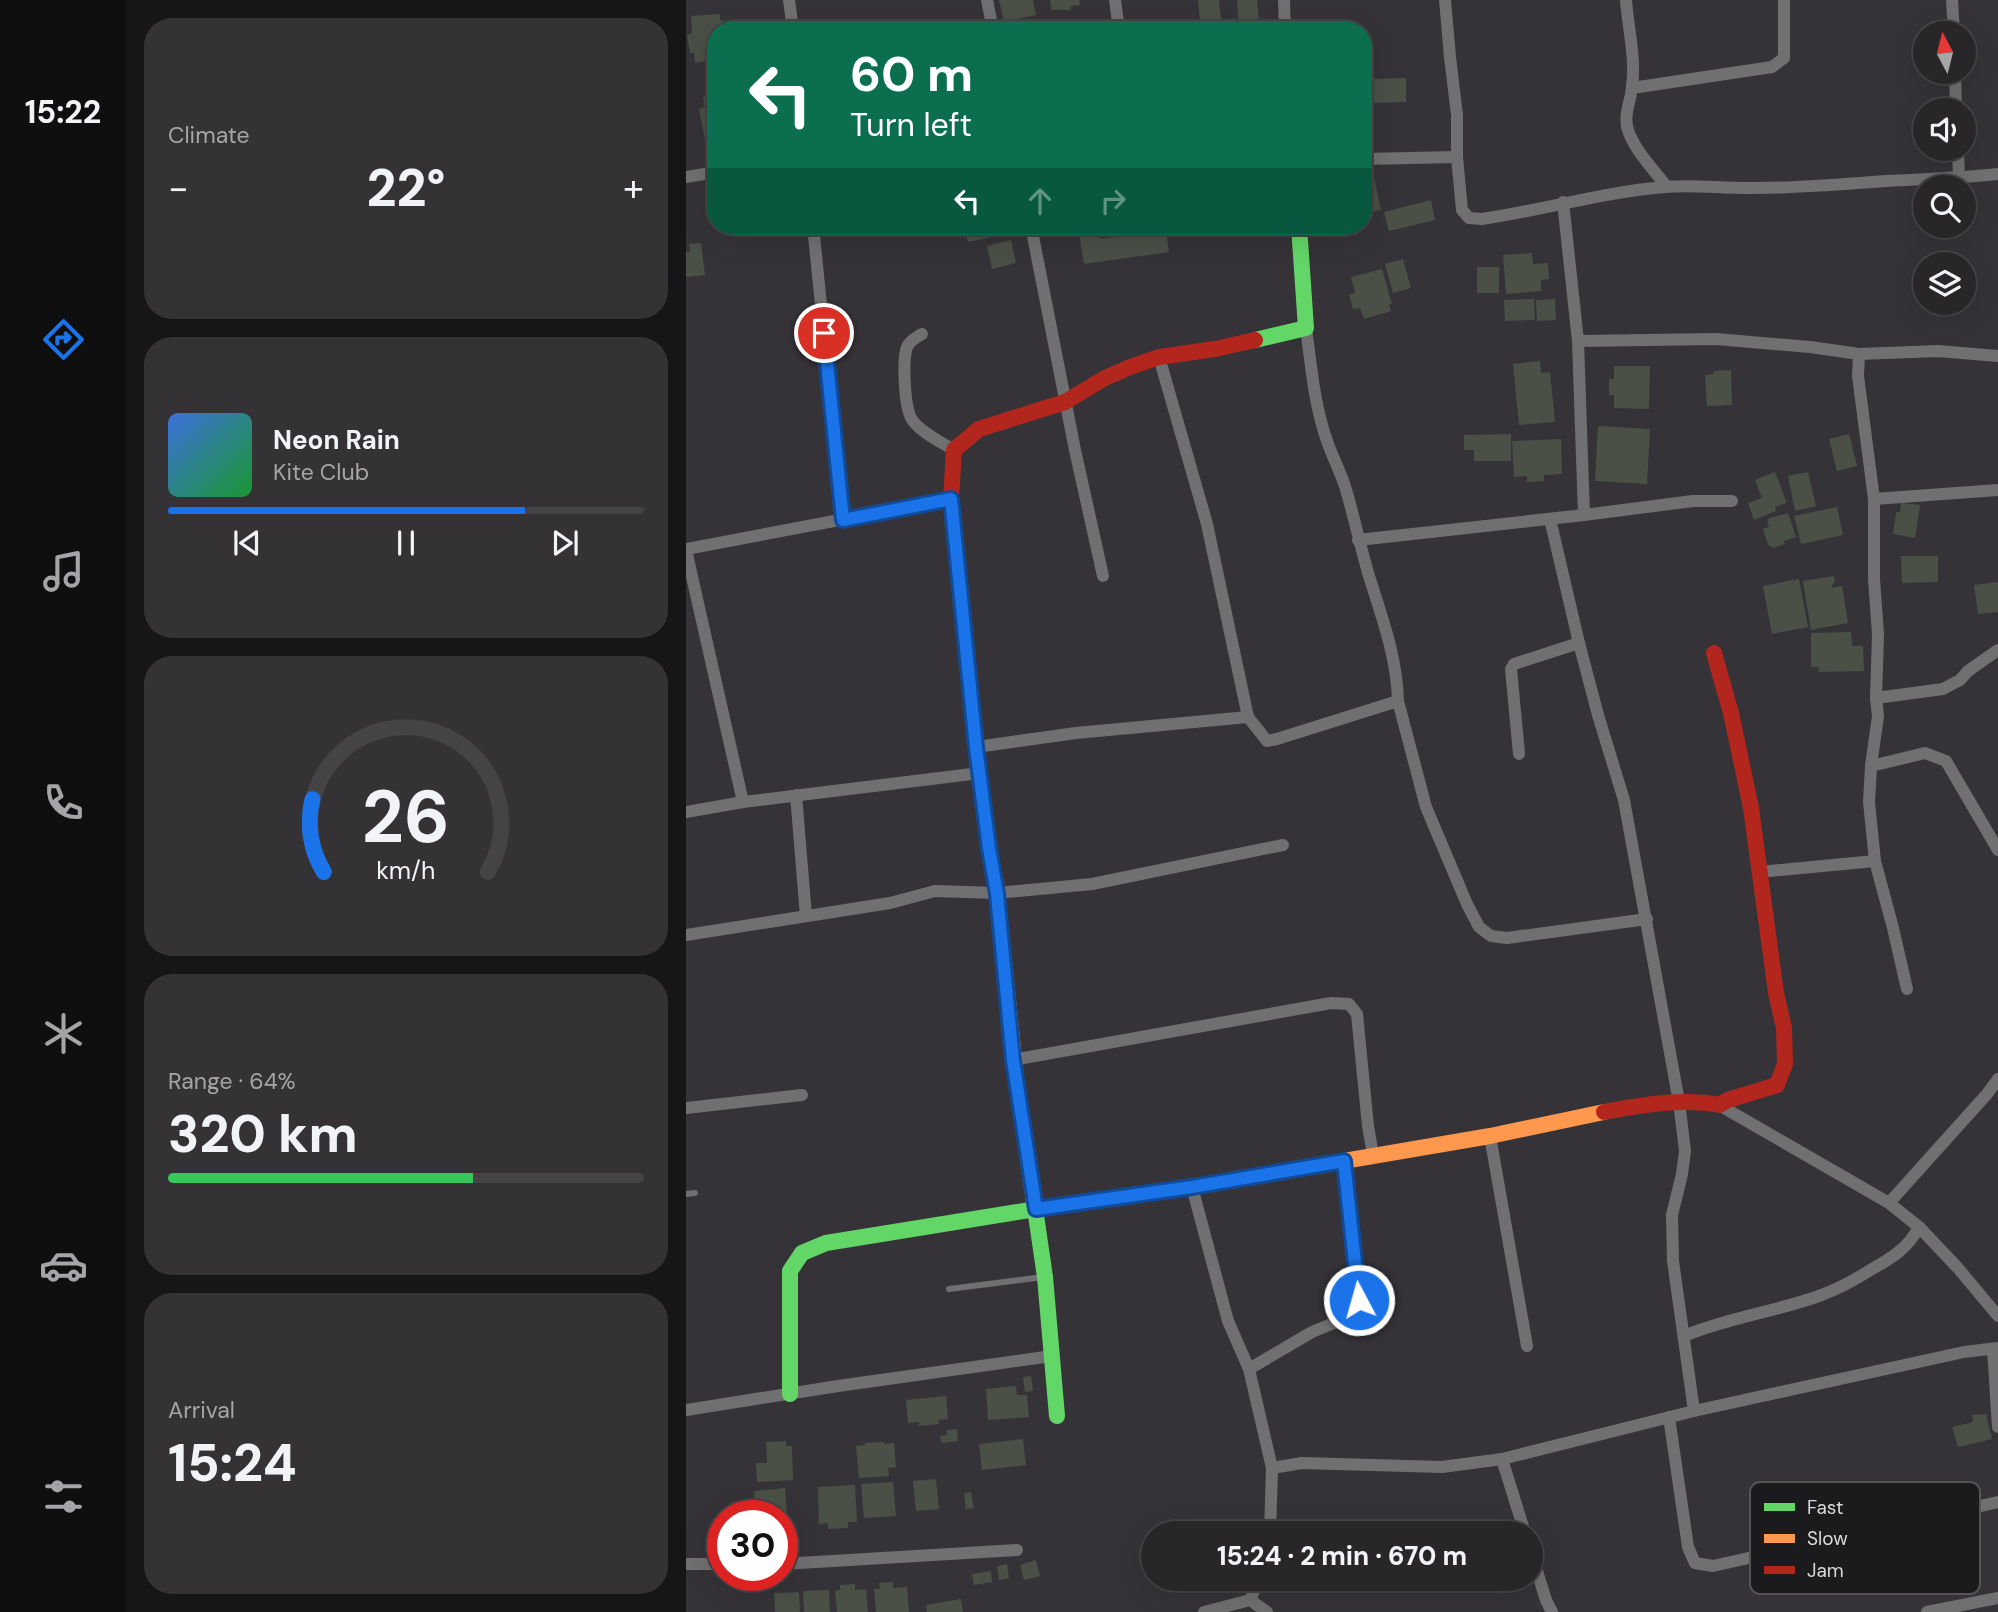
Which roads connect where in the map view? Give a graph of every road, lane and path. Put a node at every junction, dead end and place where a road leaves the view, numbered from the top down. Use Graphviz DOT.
graph roads {
  1 [pos="789,0"];
  2 [pos="987,0"];
  3 [pos="1115,0"];
  4 [pos="1284,0"];
  5 [pos="1445,0"];
  6 [pos="1626,0"];
  7 [pos="1783,0"];
  8 [pos="1952,0"];
  9 [pos="792,21"];
  10 [pos="991,21"];
  11 [pos="1118,21"];
  12 [pos="1285,21"];
  13 [pos="1953,21"];
  14 [pos="1632,88"];
  15 [pos="1457,158"];
  16 [pos="1372,159"];
  17 [pos="707,174"];
  18 [pos="1998,174"];
  19 [pos="1976,176"];
  20 [pos="686,177"];
  21 [pos="1913,180"];
  22 [pos="1666,186"];
  23 [pos="1563,202"];
  24 [pos="814,235"];
  25 [pos="1033,235"];
  26 [pos="1300,235"];
  27 [pos="1306,328"];
  28 [pos="922,334"];
  29 [pos="1578,341"];
  30 [pos="1860,354"];
  31 [pos="1998,356"];
  32 [pos="1159,357"];
  33 [pos="1065,402"];
  34 [pos="954,450"];
  35 [pos="1998,489"];
  36 [pos="951,499"];
  37 [pos="1874,499"];
  38 [pos="1732,501"];
  39 [pos="1584,515"];
  40 [pos="1550,519"];
  41 [pos="843,520"];
  42 [pos="1358,540"];
  43 [pos="686,549"];
  44 [pos="1103,576"];
  45 [pos="1579,643"];
  46 [pos="1998,650"];
  47 [pos="1714,653"];
  48 [pos="1876,698"];
  49 [pos="1398,701"];
  50 [pos="1248,718"];
  51 [pos="976,747"];
  52 [pos="1519,754"];
  53 [pos="1871,766"];
  54 [pos="980,773"];
  55 [pos="796,795"];
  56 [pos="743,802"];
  57 [pos="686,813"];
  58 [pos="1283,845"];
  59 [pos="1998,850"];
  60 [pos="1875,860"];
  61 [pos="1759,872"];
  62 [pos="997,894"];
  63 [pos="806,916"];
  64 [pos="1647,919"];
  65 [pos="686,934"];
  66 [pos="1908,989"];
  67 [pos="1013,1060"];
  68 [pos="1997,1080"];
  69 [pos="802,1095"];
  70 [pos="1679,1102"];
  71 [pos="1719,1105"];
  72 [pos="686,1108"];
  73 [pos="1490,1136"];
  74 [pos="1373,1155"];
  75 [pos="1344,1161"];
  76 [pos="1192,1187"];
  77 [pos="695,1194"];
  78 [pos="686,1195"];
  79 [pos="1889,1203"];
  80 [pos="1036,1209"];
  81 [pos="1919,1227"];
  82 [pos="1045,1277"];
  83 [pos="948,1289"];
  84 [pos="1998,1316"];
  85 [pos="1684,1336"];
  86 [pos="1527,1346"];
  87 [pos="1995,1348"];
  88 [pos="1052,1356"];
  89 [pos="1249,1369"];
  90 [pos="790,1394"];
  91 [pos="686,1410"];
  92 [pos="1694,1411"];
  93 [pos="1056,1416"];
  94 [pos="1669,1417"];
  95 [pos="1998,1427"];
  96 [pos="1502,1459"];
  97 [pos="1272,1468"];
  98 [pos="1998,1502"];
  99 [pos="1980,1506"];
  100 [pos="1270,1521"];
  101 [pos="1521,1521"];
  102 [pos="1017,1550"];
  103 [pos="1750,1558"];
  104 [pos="798,1563"];
  105 [pos="686,1564"];
  106 [pos="707,1564"];
  107 [pos="1543,1590"];
  108 [pos="1254,1591"];
  109 [pos="1998,1598"];
  110 [pos="1250,1600"];
  111 [pos="1204,1612"];
  112 [pos="1267,1612"];
  113 [pos="1552,1612"];
  114 [pos="1927,1612"];
  1 -- 9 [label="street"];
  2 -- 10 [label="street"];
  3 -- 11 [label="street"];
  4 -- 12 [label="street"];
  5 -- 15 [label="street"];
  6 -- 14 [label="street"];
  7 -- 14 [label="street"];
  8 -- 13 [label="street"];
  14 -- 22 [label="street"];
  15 -- 16 [label="street"];
  15 -- 23 [label="street"];
  17 -- 20 [label="street"];
  18 -- 19 [label="street"];
  21 -- 22 [label="street"];
  22 -- 23 [label="street"];
  23 -- 29 [label="street"];
  24 -- 41 [label="street"];
  25 -- 33 [label="street"];
  26 -- 27 [label="street"];
  27 -- 32 [label="street"];
  27 -- 42 [label="street"];
  28 -- 34 [label="street"];
  29 -- 30 [label="street"];
  29 -- 39 [label="street"];
  30 -- 31 [label="street"];
  30 -- 37 [label="street"];
  32 -- 33 [label="street"];
  32 -- 50 [label="street"];
  33 -- 34 [label="street"];
  33 -- 44 [label="street"];
  34 -- 36 [label="street"];
  35 -- 37 [label="street"];
  36 -- 41 [label="street"];
  36 -- 51 [label="street"];
  37 -- 48 [label="street"];
  38 -- 39 [label="street"];
  39 -- 40 [label="street"];
  40 -- 42 [label="street"];
  40 -- 45 [label="street"];
  41 -- 43 [label="street"];
  42 -- 49 [label="street"];
  43 -- 56 [label="street"];
  45 -- 52 [label="street"];
  45 -- 64 [label="street"];
  46 -- 48 [label="street"];
  47 -- 61 [label="street"];
  48 -- 53 [label="street"];
  49 -- 50 [label="street"];
  49 -- 64 [label="street"];
  50 -- 51 [label="street"];
  51 -- 54 [label="street"];
  53 -- 59 [label="street"];
  53 -- 60 [label="street"];
  54 -- 55 [label="street"];
  54 -- 62 [label="street"];
  55 -- 56 [label="street"];
  55 -- 63 [label="street"];
  56 -- 57 [label="street"];
  58 -- 62 [label="street"];
  60 -- 61 [label="street"];
  60 -- 66 [label="street"];
  61 -- 71 [label="street"];
  62 -- 63 [label="street"];
  62 -- 67 [label="street"];
  63 -- 65 [label="street"];
  64 -- 70 [label="street"];
  67 -- 74 [label="street"];
  67 -- 80 [label="street"];
  68 -- 79 [label="street"];
  69 -- 72 [label="street"];
  70 -- 71 [label="street"];
  70 -- 73 [label="street"];
  70 -- 85 [label="street"];
  71 -- 79 [label="street"];
  73 -- 74 [label="street"];
  73 -- 86 [label="street"];
  74 -- 75 [label="street"];
  75 -- 76 [label="street"];
  75 -- 89 [label="street"];
  76 -- 80 [label="street"];
  76 -- 89 [label="street"];
  77 -- 78 [label="lane"];
  79 -- 81 [label="street"];
  80 -- 82 [label="street"];
  80 -- 90 [label="street"];
  81 -- 84 [label="street"];
  81 -- 85 [label="street"];
  82 -- 83 [label="lane"];
  82 -- 88 [label="street"];
  85 -- 92 [label="street"];
  87 -- 92 [label="street"];
  87 -- 95 [label="street"];
  88 -- 90 [label="street"];
  88 -- 93 [label="street"];
  89 -- 97 [label="street"];
  90 -- 91 [label="street"];
  92 -- 94 [label="street"];
  94 -- 96 [label="street"];
  94 -- 103 [label="street"];
  96 -- 97 [label="street"];
  96 -- 101 [label="street"];
  97 -- 100 [label="street"];
  98 -- 99 [label="street"];
  102 -- 104 [label="street"];
  105 -- 106 [label="street"];
  107 -- 113 [label="street"];
  108 -- 110 [label="street"];
  109 -- 114 [label="street"];
  110 -- 111 [label="street"];
  110 -- 112 [label="street"];
}
